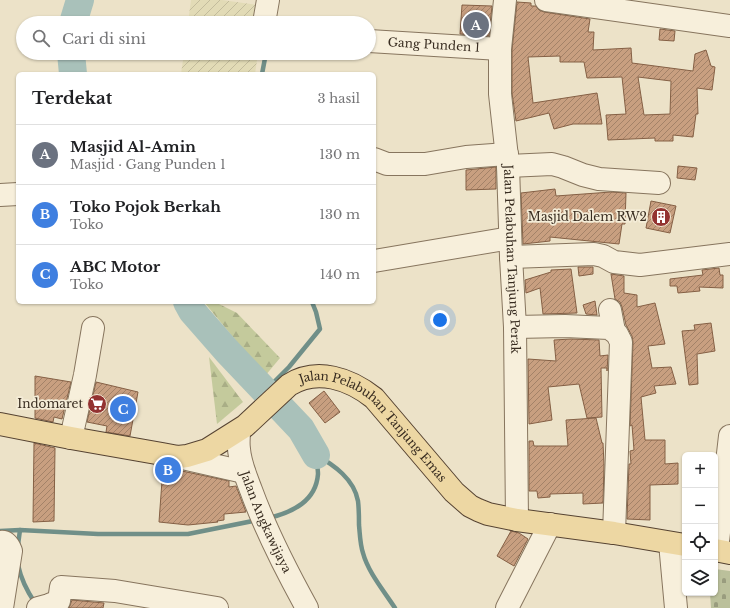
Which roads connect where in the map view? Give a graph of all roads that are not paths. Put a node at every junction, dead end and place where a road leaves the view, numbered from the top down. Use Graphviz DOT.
graph roads {
  1 [pos="268,0"];
  2 [pos="505,0"];
  3 [pos="546,0"];
  4 [pos="586,2"];
  5 [pos="265,16"];
  6 [pos="730,26"];
  7 [pos="376,41"];
  8 [pos="500,49"];
  9 [pos="376,160"];
  10 [pos="507,160"];
  11 [pos="659,183"];
  12 [pos="16,194"];
  13 [pos="0,195"];
  14 [pos="511,248"];
  15 [pos="730,254"];
  16 [pos="376,261"];
  17 [pos="93,328"];
  18 [pos="515,328"];
  19 [pos="0,424"];
  20 [pos="242,428"];
  21 [pos="730,436"];
  22 [pos="71,438"];
  23 [pos="178,457"];
  24 [pos="244,472"];
  25 [pos="517,520"];
  26 [pos="550,524"];
  27 [pos="614,533"];
  28 [pos="0,542"];
  29 [pos="678,544"];
  30 [pos="721,551"];
  31 [pos="509,605"];
  32 [pos="44,607"];
  33 [pos="2,608"];
  34 [pos="217,608"];
  35 [pos="307,608"];
  36 [pos="676,608"];
  1 -- 5 [label="street"];
  2 -- 8 [label="street, Jalan Pelabuhan Tanjung Perak"];
  3 -- 4 [label="street"];
  4 -- 6 [label="street"];
  7 -- 8 [label="street, Gang Punden 1"];
  8 -- 10 [label="street, Jalan Pelabuhan Tanjung Perak"];
  9 -- 10 [label="street"];
  10 -- 11 [label="street"];
  10 -- 14 [label="street, Jalan Pelabuhan Tanjung Perak"];
  12 -- 13 [label="street"];
  14 -- 15 [label="street"];
  14 -- 16 [label="street"];
  14 -- 18 [label="street, Jalan Pelabuhan Tanjung Perak"];
  17 -- 22 [label="street"];
  18 -- 25 [label="street, Jalan Pelabuhan Tanjung Perak"];
  18 -- 27 [label="street"];
  19 -- 22 [label="main road, Jalan Pelabuhan Tanjung Emas"];
  20 -- 23 [label="main road, Jalan Pelabuhan Tanjung Emas"];
  20 -- 24 [label="street, Jalan Angkawijaya"];
  20 -- 25 [label="main road, Jalan Pelabuhan Tanjung Emas"];
  21 -- 30 [label="street"];
  22 -- 23 [label="main road, Jalan Pelabuhan Tanjung Emas"];
  23 -- 24 [label="street"];
  24 -- 35 [label="street, Jalan Angkawijaya"];
  25 -- 26 [label="main road, Jalan Pelabuhan Tanjung Emas"];
  26 -- 27 [label="main road, Jalan Pelabuhan Tanjung Emas"];
  26 -- 31 [label="street"];
  27 -- 29 [label="main road, Jalan Pelabuhan Tanjung Emas"];
  28 -- 33 [label="street"];
  29 -- 36 [label="street"];
  32 -- 34 [label="street"];
}
